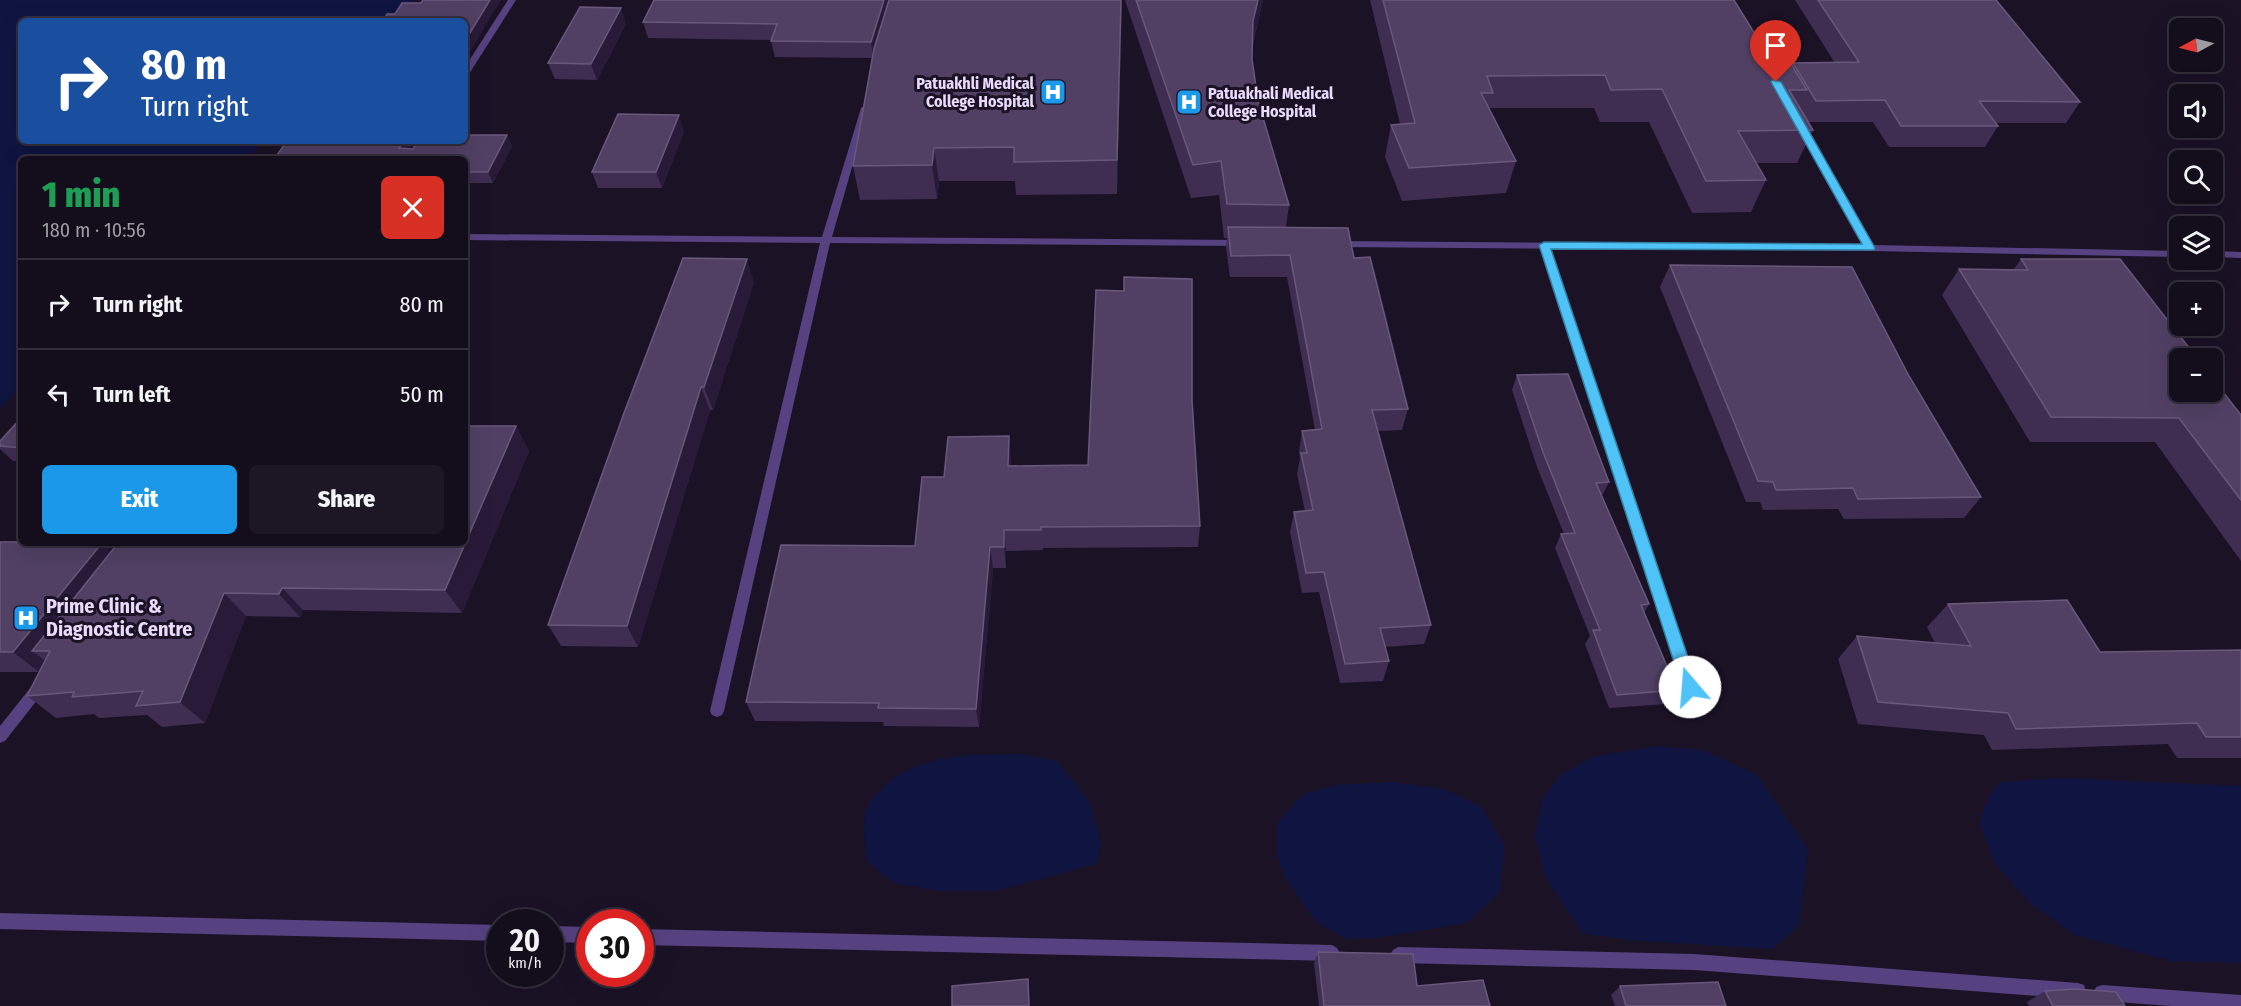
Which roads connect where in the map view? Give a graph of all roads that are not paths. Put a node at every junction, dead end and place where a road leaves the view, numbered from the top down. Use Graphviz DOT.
graph roads {
  1 [pos="512,0"];
  2 [pos="468,69"];
  3 [pos="870,92"];
  4 [pos="1794,113"];
  5 [pos="468,237"];
  6 [pos="826,240"];
  7 [pos="1257,243"];
  8 [pos="1329,244"];
  9 [pos="1544,245"];
  10 [pos="1870,248"];
  11 [pos="2169,254"];
  12 [pos="2223,254"];
  13 [pos="2241,255"];
  14 [pos="50,673"];
  15 [pos="1690,687"];
  16 [pos="717,711"];
  17 [pos="0,737"];
  18 [pos="0,921"];
  19 [pos="486,933"];
  20 [pos="654,937"];
  21 [pos="1347,954"];
  22 [pos="1383,955"];
  23 [pos="2241,1003"];
  1 -- 2 [label="street"];
  3 -- 6 [label="street"];
  4 -- 10 [label="street"];
  5 -- 6 [label="street"];
  6 -- 7 [label="street"];
  6 -- 16 [label="street"];
  8 -- 9 [label="street"];
  9 -- 10 [label="street"];
  9 -- 15 [label="street"];
  10 -- 11 [label="street"];
  12 -- 13 [label="street"];
  14 -- 17 [label="street"];
  18 -- 19 [label="street"];
  20 -- 21 [label="street"];
  22 -- 23 [label="street"];
}
